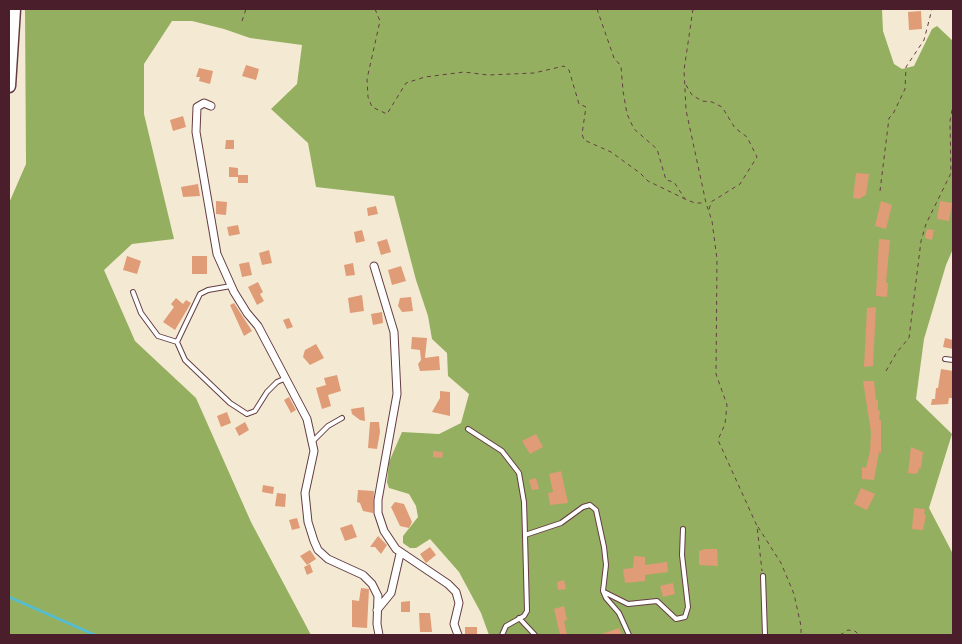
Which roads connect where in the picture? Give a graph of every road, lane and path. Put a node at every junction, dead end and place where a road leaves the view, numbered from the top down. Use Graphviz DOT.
graph roads {
  1 [pos="14,9"];
  2 [pos="246,9"];
  3 [pos="375,9"];
  4 [pos="597,9"];
  5 [pos="693,9"];
  6 [pos="932,9"];
  7 [pos="242,21"];
  8 [pos="685,83"];
  9 [pos="9,86"];
  10 [pos="953,104"];
  11 [pos="211,106"];
  12 [pos="880,191"];
  13 [pos="685,199"];
  14 [pos="706,203"];
  15 [pos="708,210"];
  16 [pos="374,266"];
  17 [pos="231,286"];
  18 [pos="133,292"];
  19 [pos="176,342"];
  20 [pos="945,359"];
  21 [pos="953,360"];
  22 [pos="886,371"];
  23 [pos="286,378"];
  24 [pos="342,418"];
  25 [pos="468,430"];
  26 [pos="314,440"];
  27 [pos="758,526"];
  28 [pos="683,529"];
  29 [pos="525,535"];
  30 [pos="400,554"];
  31 [pos="763,576"];
  32 [pos="603,591"];
  33 [pos="377,610"];
  34 [pos="519,618"];
  35 [pos="379,635"];
  36 [pos="458,635"];
  37 [pos="502,635"];
  38 [pos="536,635"];
  39 [pos="629,635"];
  40 [pos="765,635"];
  41 [pos="801,635"];
  42 [pos="840,635"];
  43 [pos="859,635"];
  1 -- 9 [label="highway"];
  2 -- 7 [label="path"];
  3 -- 13 [label="path"];
  4 -- 13 [label="path"];
  5 -- 8 [label="path"];
  6 -- 12 [label="path"];
  8 -- 14 [label="path"];
  8 -- 15 [label="path"];
  10 -- 22 [label="path"];
  11 -- 17 [label="street"];
  13 -- 14 [label="path"];
  14 -- 15 [label="path"];
  15 -- 27 [label="path"];
  16 -- 30 [label="street"];
  17 -- 19 [label="lane"];
  17 -- 23 [label="street"];
  18 -- 19 [label="lane"];
  19 -- 23 [label="lane"];
  20 -- 21 [label="lane"];
  23 -- 26 [label="street"];
  24 -- 26 [label="lane"];
  25 -- 29 [label="lane"];
  26 -- 33 [label="street"];
  27 -- 31 [label="path"];
  27 -- 41 [label="path"];
  28 -- 32 [label="lane"];
  29 -- 32 [label="lane"];
  29 -- 34 [label="lane"];
  30 -- 33 [label="street"];
  30 -- 36 [label="street"];
  31 -- 40 [label="lane"];
  32 -- 39 [label="lane"];
  33 -- 35 [label="street"];
  34 -- 37 [label="lane"];
  34 -- 38 [label="lane"];
  42 -- 43 [label="path"];
}
